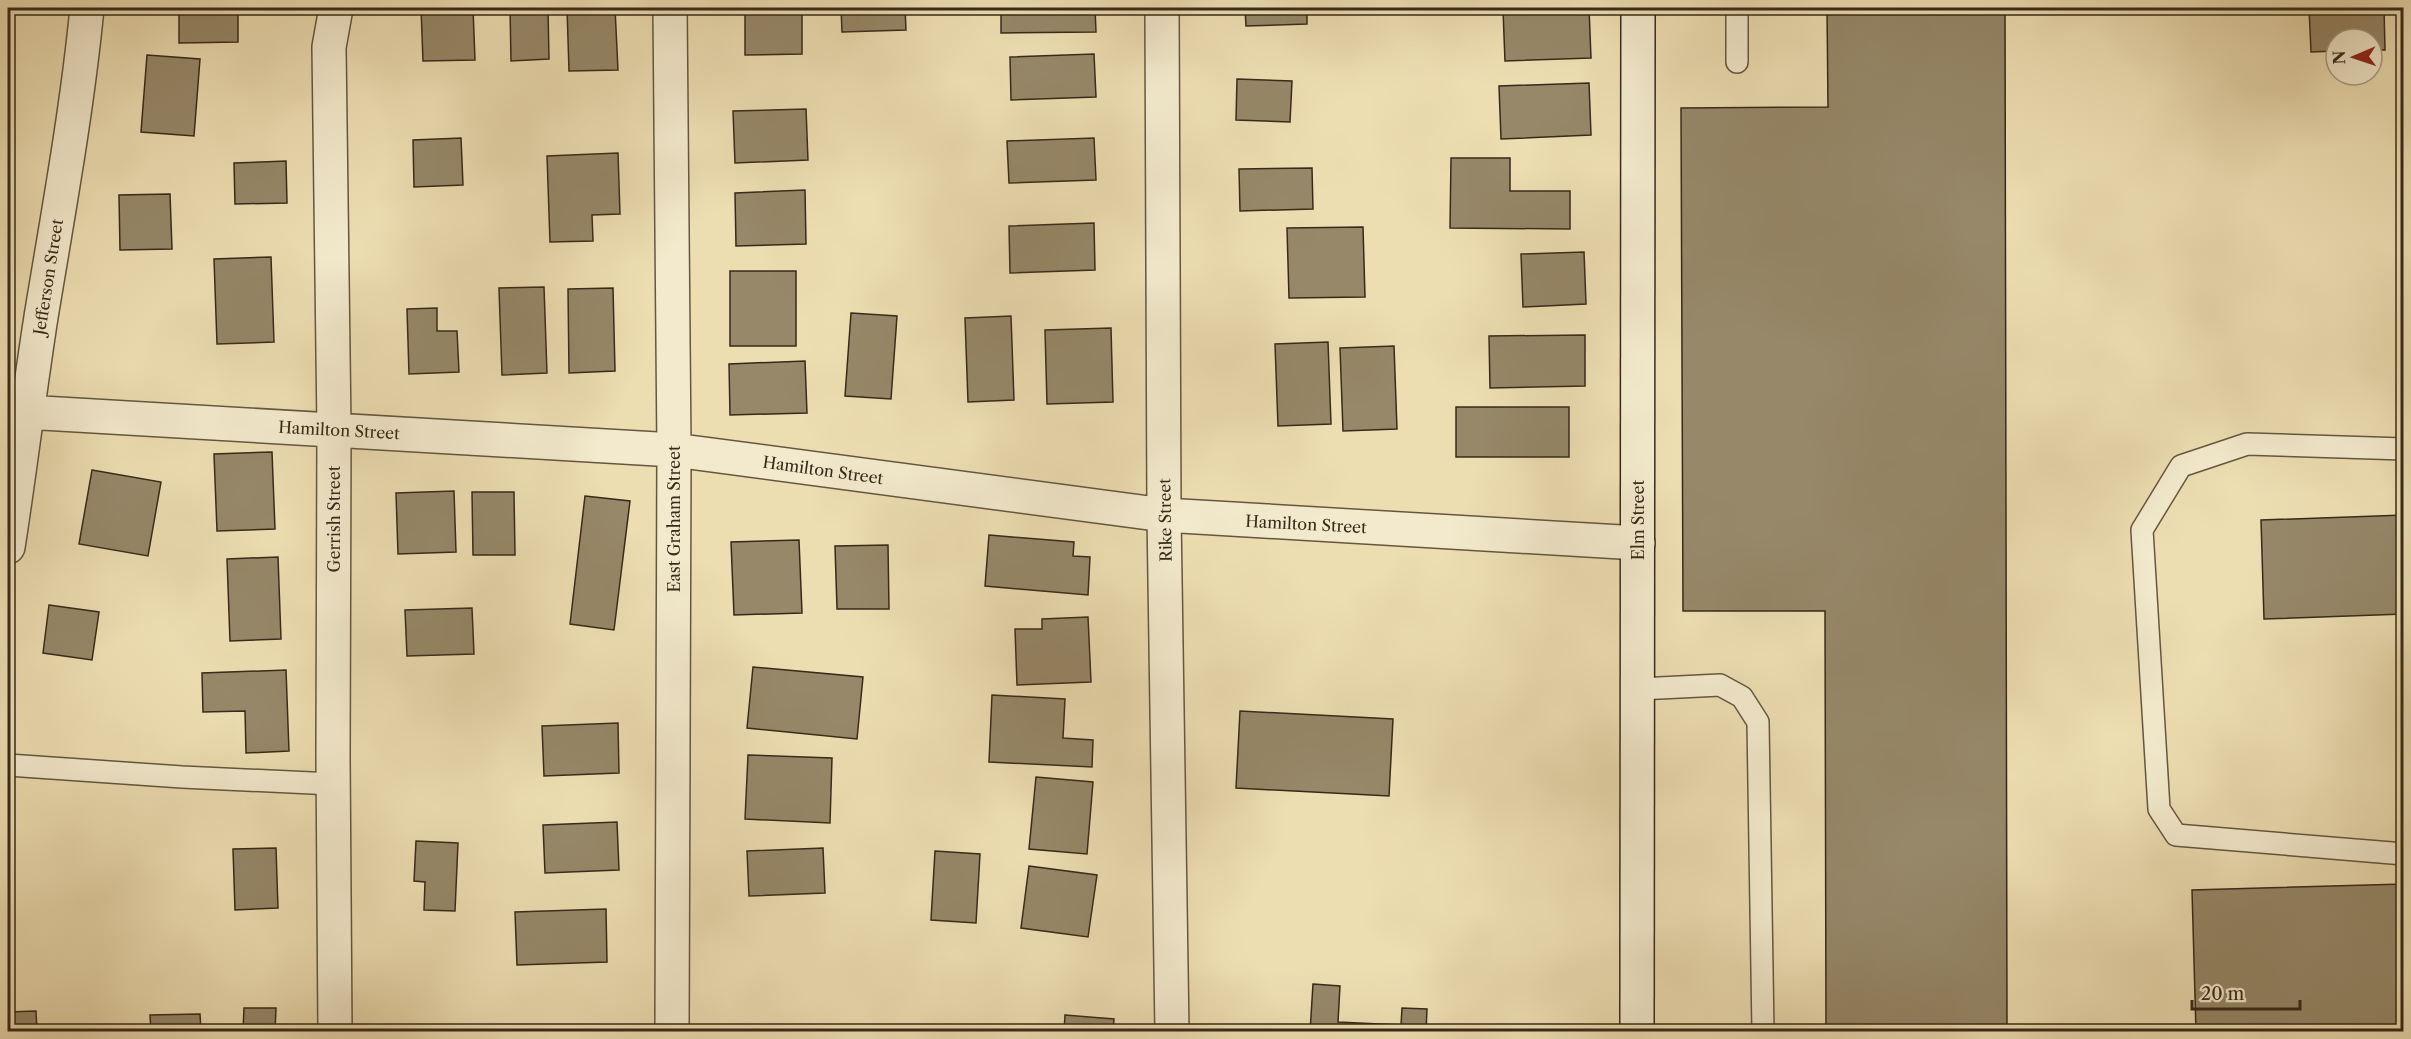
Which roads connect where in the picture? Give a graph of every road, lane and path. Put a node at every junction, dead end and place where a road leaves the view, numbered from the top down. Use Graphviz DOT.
graph roads {
  1 [pos="87,8"];
  2 [pos="336,8"];
  3 [pos="670,8"];
  4 [pos="1162,8"];
  5 [pos="1638,8"];
  6 [pos="1737,8"];
  7 [pos="1737,62"];
  8 [pos="17,412"];
  9 [pos="334,429"];
  10 [pos="2403,449"];
  11 [pos="674,450"];
  12 [pos="1164,515"];
  13 [pos="1638,543"];
  14 [pos="8,547"];
  15 [pos="1639,689"];
  16 [pos="8,765"];
  17 [pos="333,784"];
  18 [pos="2403,854"];
  19 [pos="336,1032"];
  20 [pos="672,1032"];
  21 [pos="1172,1032"];
  22 [pos="1637,1032"];
  23 [pos="1763,1032"];
  1 -- 8 [label="street, Jefferson Street"];
  2 -- 9 [label="street, Gerrish Street"];
  3 -- 11 [label="street, East Graham Street"];
  4 -- 12 [label="street, Rike Street"];
  5 -- 13 [label="street, Elm Street"];
  6 -- 7 [label="lane"];
  8 -- 9 [label="street, Hamilton Street"];
  8 -- 14 [label="street, Jefferson Street"];
  9 -- 11 [label="street, Hamilton Street"];
  9 -- 17 [label="street, Gerrish Street"];
  10 -- 18 [label="lane"];
  11 -- 12 [label="street, Hamilton Street"];
  11 -- 20 [label="street, East Graham Street"];
  12 -- 13 [label="street, Hamilton Street"];
  12 -- 21 [label="street, Rike Street"];
  13 -- 15 [label="street, Elm Street"];
  15 -- 22 [label="street, Elm Street"];
  15 -- 23 [label="lane"];
  16 -- 17 [label="lane"];
  17 -- 19 [label="street, Gerrish Street"];
}
